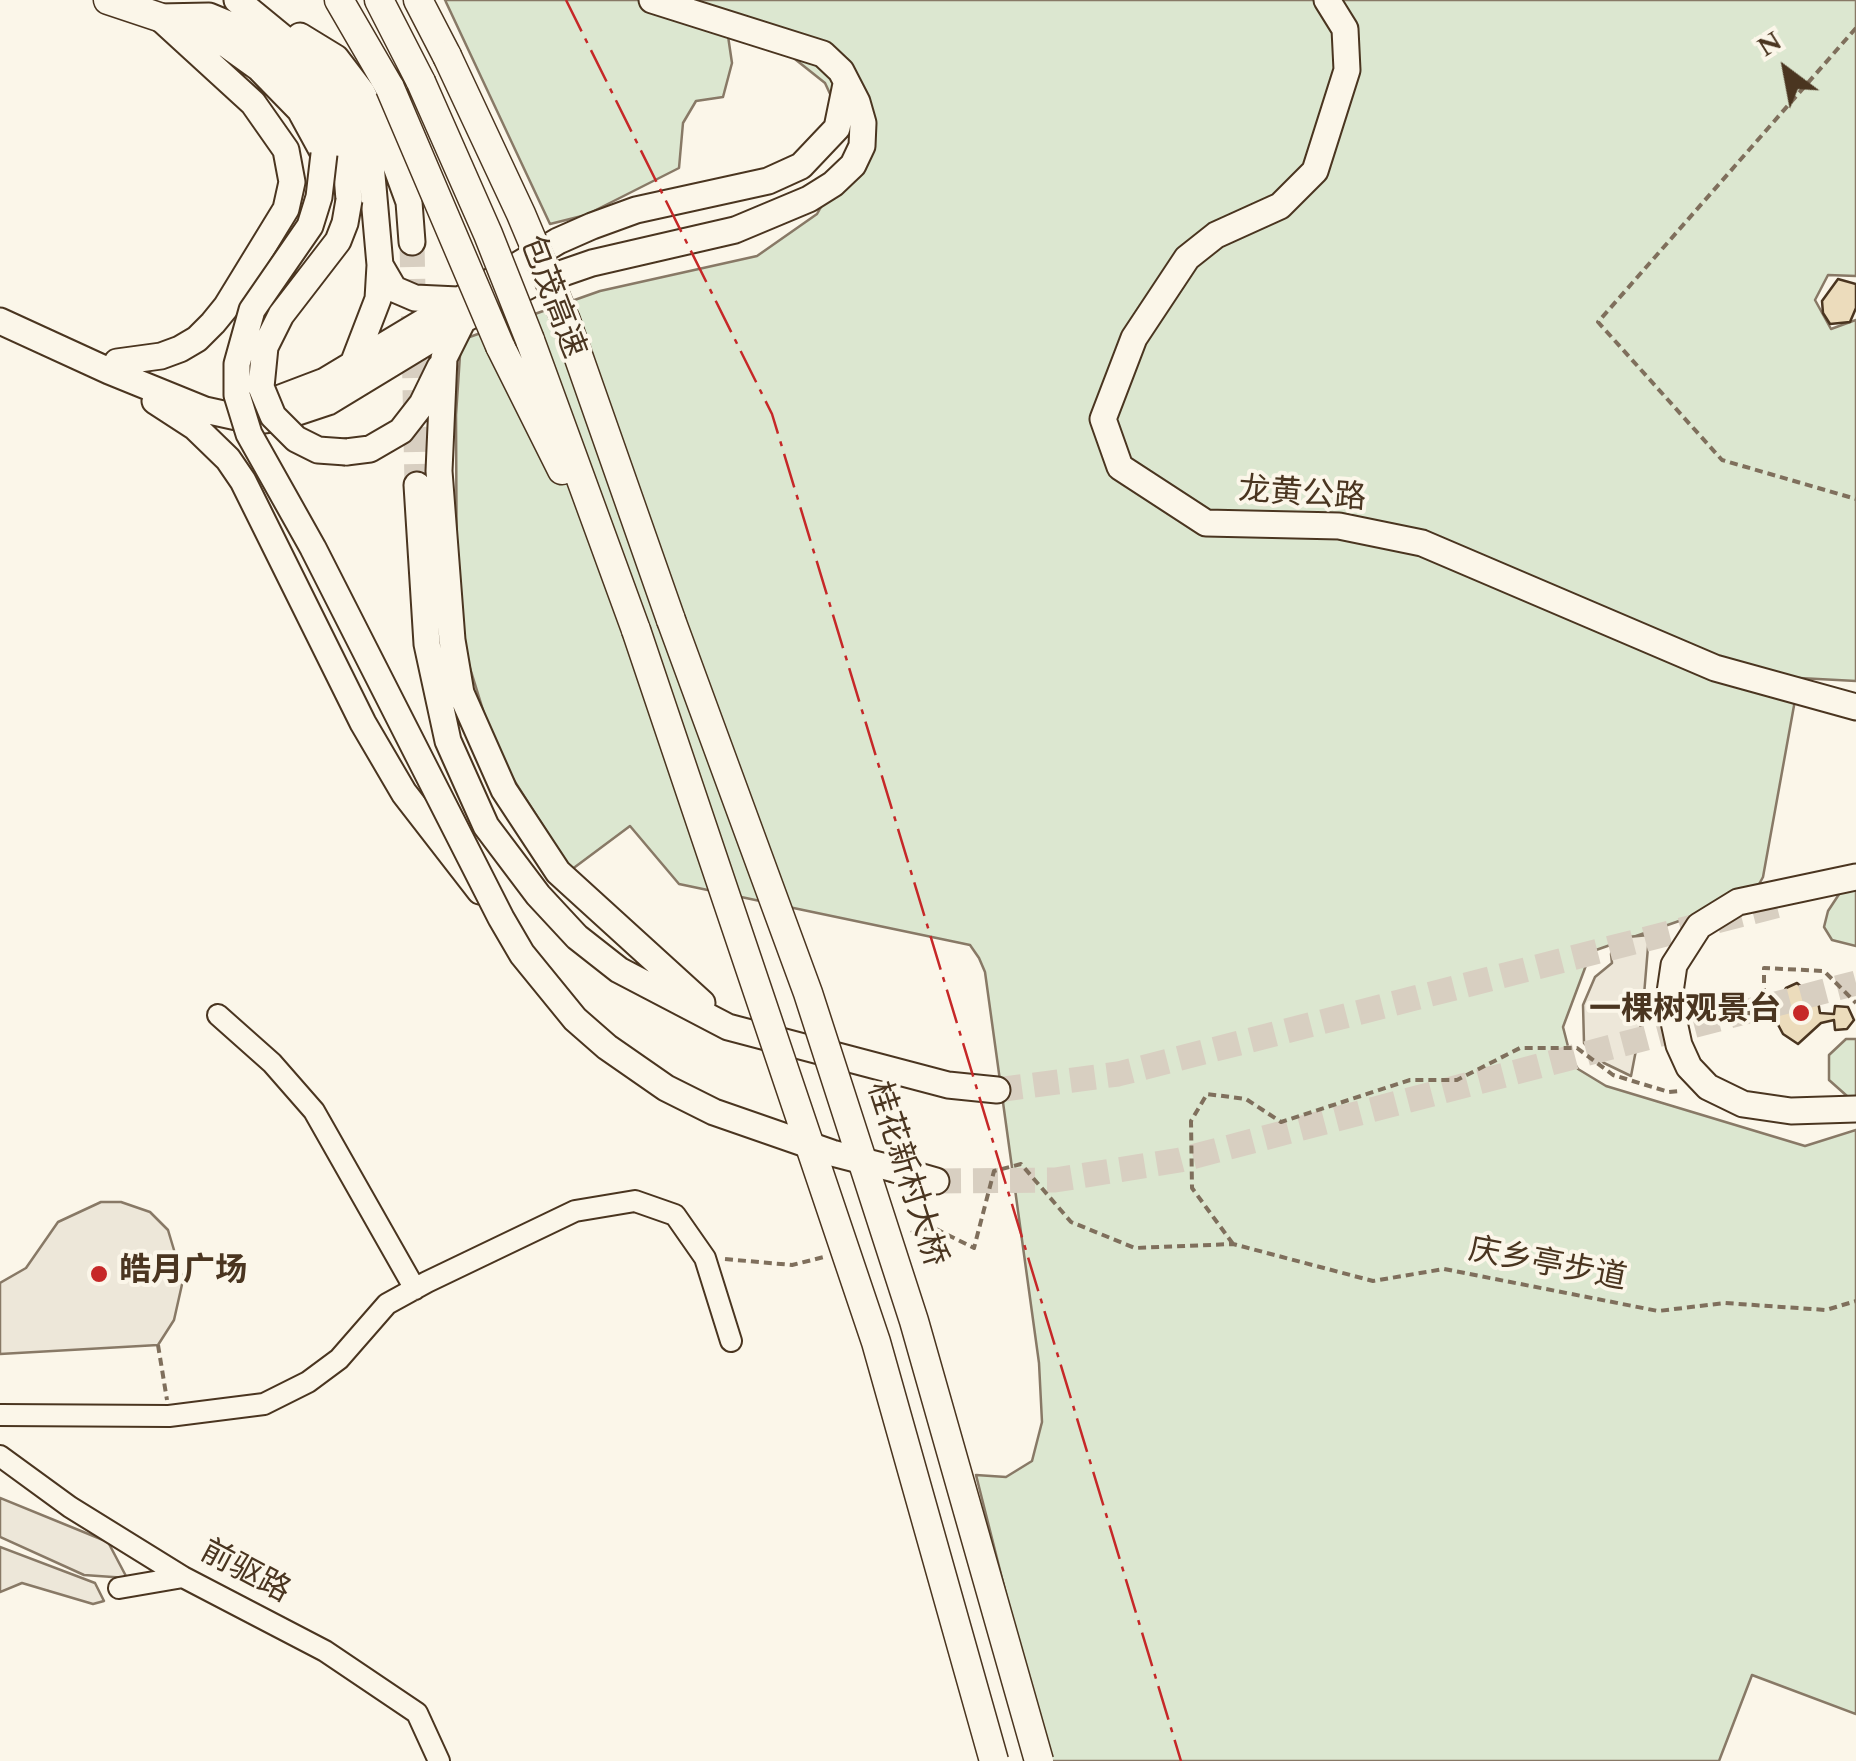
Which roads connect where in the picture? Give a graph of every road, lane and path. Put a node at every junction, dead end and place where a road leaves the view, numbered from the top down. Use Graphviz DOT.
graph roads {
  1 [pos="108,0"];
  2 [pos="135,0"];
  3 [pos="238,0"];
  4 [pos="338,0"];
  5 [pos="379,0"];
  6 [pos="652,0"];
  7 [pos="1327,0"];
  8 [pos="422,5"];
  9 [pos="160,17"];
  10 [pos="1856,28"];
  11 [pos="846,84"];
  12 [pos="661,204"];
  13 [pos="412,242"];
  14 [pos="380,265"];
  15 [pos="564,272"];
  16 [pos="0,307"];
  17 [pos="460,310"];
  18 [pos="0,321"];
  19 [pos="444,358"];
  20 [pos="354,363"];
  21 [pos="113,367"];
  22 [pos="328,402"];
  23 [pos="416,485"];
  24 [pos="1856,499"];
  25 [pos="604,546"];
  26 [pos="671,620"];
  27 [pos="1856,707"];
  28 [pos="1856,877"];
  29 [pos="501,918"];
  30 [pos="1856,1003"];
  31 [pos="1642,1012"];
  32 [pos="218,1014"];
  33 [pos="728,1026"];
  34 [pos="1708,1087"];
  35 [pos="997,1090"];
  36 [pos="1856,1108"];
  37 [pos="936,1181"];
  38 [pos="897,1237"];
  39 [pos="1233,1244"];
  40 [pos="827,1256"];
  41 [pos="705,1258"];
  42 [pos="415,1289"];
  43 [pos="1856,1301"];
  44 [pos="731,1341"];
  45 [pos="158,1345"];
  46 [pos="0,1415"];
  47 [pos="170,1416"];
  48 [pos="0,1456"];
  49 [pos="183,1577"];
  50 [pos="120,1588"];
  51 [pos="439,1761"];
  52 [pos="994,1761"];
  53 [pos="1039,1761"];
  1 -- 9 [label="highway"];
  2 -- 9 [label="highway"];
  3 -- 13 [label="main road"];
  3 -- 14 [label="main road"];
  4 -- 25 [label="highway, bridge"];
  5 -- 25 [label="highway, 包茂高速, bridge"];
  6 -- 11 [label="main road"];
  7 -- 27 [label="main road, 龙黄公路"];
  8 -- 26 [label="highway, 包茂高速, bridge"];
  9 -- 19 [label="main road, bridge"];
  9 -- 21 [label="main road"];
  9 -- 29 [label="main road, bridge"];
  10 -- 24 [label="path"];
  11 -- 12 [label="main road"];
  11 -- 15 [label="main road"];
  12 -- 15 [label="main road"];
  12 -- 17 [label="main road"];
  14 -- 17 [label="main road"];
  14 -- 20 [label="main road"];
  15 -- 17 [label="main road"];
  16 -- 21 [label="main road"];
  17 -- 19 [label="main road"];
  17 -- 20 [label="main road"];
  17 -- 22 [label="main road"];
  18 -- 21 [label="main road"];
  19 -- 33 [label="main road"];
  20 -- 21 [label="main road"];
  20 -- 22 [label="main road"];
  21 -- 22 [label="main road"];
  21 -- 29 [label="main road, bridge"];
  23 -- 33 [label="main road"];
  25 -- 52 [label="highway, 包茂高速, bridge"];
  26 -- 53 [label="highway, 桂花新村大桥, bridge"];
  28 -- 34 [label="main road"];
  29 -- 37 [label="main road, bridge"];
  30 -- 31 [label="path, bridge"];
  32 -- 42 [label="street"];
  33 -- 35 [label="main road, bridge"];
  34 -- 36 [label="main road"];
  34 -- 39 [label="path"];
  38 -- 39 [label="path, 庆乡亭步道"];
  39 -- 43 [label="path, 庆乡亭步道"];
  40 -- 41 [label="path"];
  41 -- 42 [label="street"];
  41 -- 44 [label="street"];
  42 -- 47 [label="street"];
  45 -- 47 [label="path"];
  46 -- 47 [label="street"];
  48 -- 49 [label="street, 前驱路"];
  49 -- 50 [label="street"];
  49 -- 51 [label="street, 前驱路"];
}
